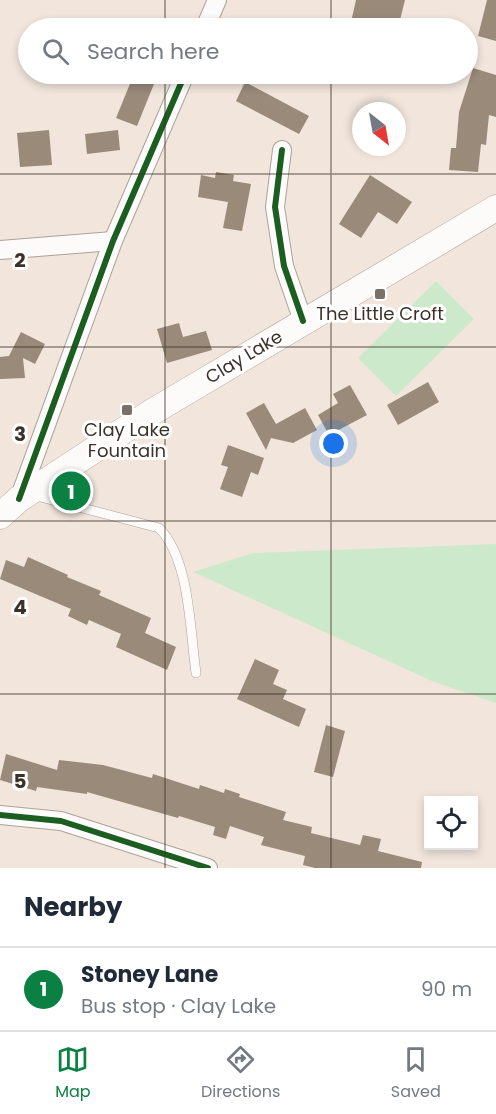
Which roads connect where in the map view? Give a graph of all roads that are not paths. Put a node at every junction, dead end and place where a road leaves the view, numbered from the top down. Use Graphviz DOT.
graph roads {
  1 [pos="217,0"];
  2 [pos="209,18"];
  3 [pos="181,84"];
  4 [pos="282,150"];
  5 [pos="496,208"];
  6 [pos="113,241"];
  7 [pos="0,250"];
  8 [pos="303,321"];
  9 [pos="24,496"];
  10 [pos="0,516"];
  11 [pos="196,674"];
  12 [pos="0,815"];
  13 [pos="208,868"];
  1 -- 2 [label="street"];
  3 -- 6 [label="street"];
  4 -- 8 [label="street"];
  5 -- 8 [label="main road, Clay Lake"];
  6 -- 7 [label="street"];
  6 -- 9 [label="street"];
  8 -- 9 [label="main road, Clay Lake"];
  9 -- 10 [label="main road, Clay Lake"];
  9 -- 11 [label="lane"];
  12 -- 13 [label="street"];
}
